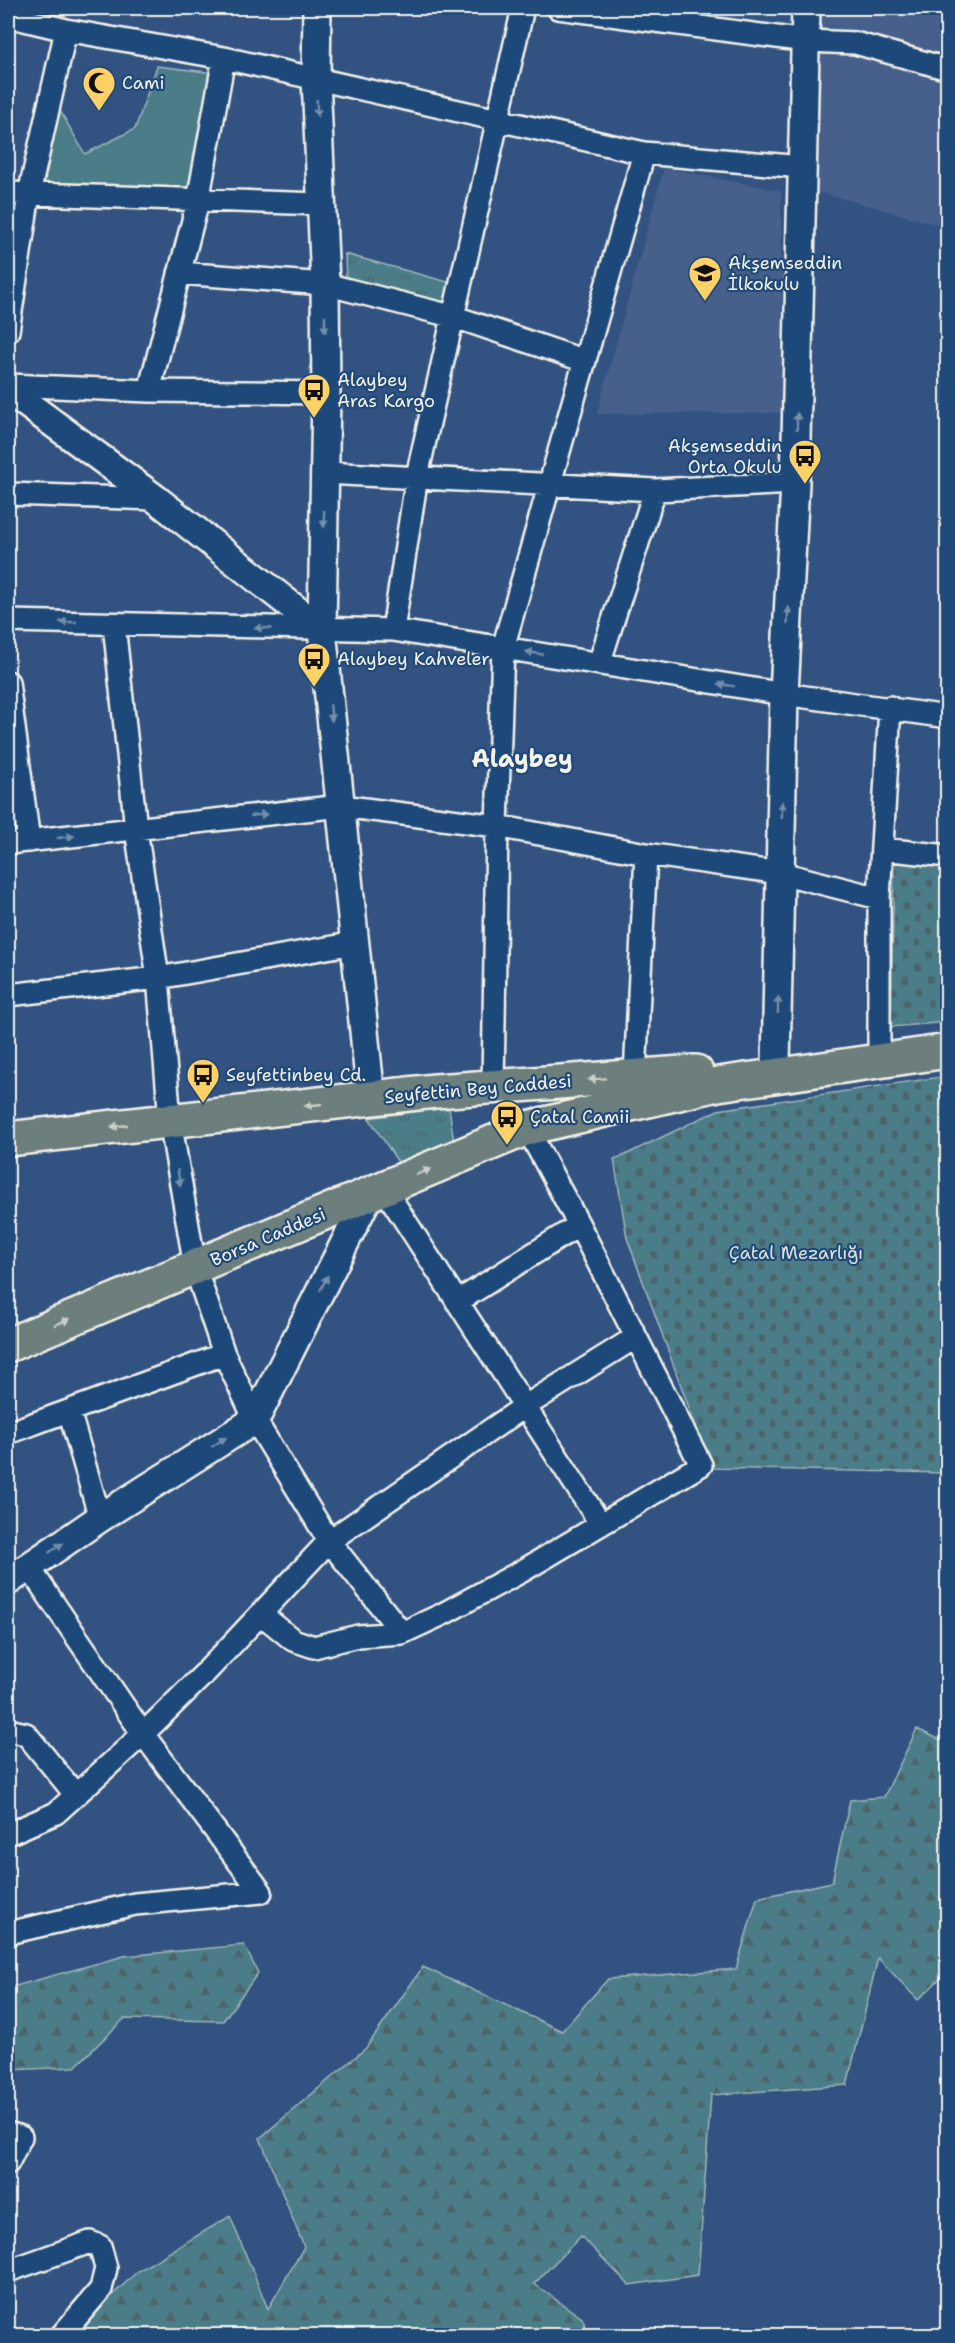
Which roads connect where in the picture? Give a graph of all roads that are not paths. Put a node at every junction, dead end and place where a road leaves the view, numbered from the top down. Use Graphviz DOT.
graph roads {
  1 [pos="316,8"];
  2 [pos="523,8"];
  3 [pos="571,8"];
  4 [pos="806,8"];
  5 [pos="8,16"];
  6 [pos="66,30"];
  7 [pos="806,41"];
  8 [pos="224,58"];
  9 [pos="948,69"];
  10 [pos="316,78"];
  11 [pos="498,121"];
  12 [pos="644,153"];
  13 [pos="802,167"];
  14 [pos="8,193"];
  15 [pos="29,194"];
  16 [pos="198,201"];
  17 [pos="321,204"];
  18 [pos="179,273"];
  19 [pos="325,284"];
  20 [pos="455,317"];
  21 [pos="8,331"];
  22 [pos="585,361"];
  23 [pos="8,385"];
  24 [pos="8,390"];
  25 [pos="149,391"];
  26 [pos="326,393"];
  27 [pos="325,473"];
  28 [pos="417,476"];
  29 [pos="795,483"];
  30 [pos="548,484"];
  31 [pos="655,490"];
  32 [pos="8,495"];
  33 [pos="156,499"];
  34 [pos="8,621"];
  35 [pos="114,624"];
  36 [pos="322,630"];
  37 [pos="393,630"];
  38 [pos="503,648"];
  39 [pos="599,664"];
  40 [pos="8,682"];
  41 [pos="784,694"];
  42 [pos="890,707"];
  43 [pos="948,717"];
  44 [pos="341,806"];
  45 [pos="497,826"];
  46 [pos="136,829"];
  47 [pos="28,841"];
  48 [pos="8,843"];
  49 [pos="882,849"];
  50 [pos="646,854"];
  51 [pos="948,856"];
  52 [pos="781,873"];
  53 [pos="879,898"];
  54 [pos="355,944"];
  55 [pos="158,978"];
  56 [pos="8,995"];
  57 [pos="948,1040"];
  58 [pos="879,1049"];
  59 [pos="948,1051"];
  60 [pos="776,1069"];
  61 [pos="505,1086"];
  62 [pos="639,1089"];
  63 [pos="371,1098"];
  64 [pos="170,1120"];
  65 [pos="527,1128"];
  66 [pos="8,1139"];
  67 [pos="376,1191"];
  68 [pos="579,1225"];
  69 [pos="195,1267"];
  70 [pos="457,1302"];
  71 [pos="636,1337"];
  72 [pos="8,1345"];
  73 [pos="224,1354"];
  74 [pos="524,1407"];
  75 [pos="69,1411"];
  76 [pos="255,1420"];
  77 [pos="8,1433"];
  78 [pos="100,1518"];
  79 [pos="600,1523"];
  80 [pos="329,1541"];
  81 [pos="18,1574"];
  82 [pos="261,1614"];
  83 [pos="402,1633"];
  84 [pos="8,1730"];
  85 [pos="143,1734"];
  86 [pos="75,1794"];
  87 [pos="8,1834"];
  88 [pos="8,1933"];
  89 [pos="8,2133"];
  90 [pos="8,2163"];
  91 [pos="8,2271"];
  92 [pos="61,2336"];
  1 -- 10 [label="street"];
  2 -- 11 [label="street"];
  3 -- 7 [label="street"];
  4 -- 7 [label="street"];
  5 -- 6 [label="street"];
  6 -- 8 [label="street"];
  6 -- 15 [label="street"];
  7 -- 9 [label="street"];
  7 -- 13 [label="street"];
  8 -- 10 [label="street"];
  8 -- 16 [label="street"];
  10 -- 11 [label="street"];
  10 -- 17 [label="street, one-way"];
  11 -- 12 [label="street"];
  11 -- 20 [label="street"];
  12 -- 13 [label="street"];
  12 -- 22 [label="street"];
  29 -- 13 [label="street, one-way"];
  14 -- 15 [label="street"];
  15 -- 16 [label="street"];
  15 -- 21 [label="street"];
  16 -- 17 [label="street"];
  16 -- 18 [label="street"];
  17 -- 19 [label="street"];
  18 -- 19 [label="street"];
  18 -- 25 [label="street"];
  19 -- 20 [label="street"];
  19 -- 26 [label="street, one-way"];
  20 -- 22 [label="street"];
  20 -- 28 [label="street"];
  22 -- 30 [label="street"];
  23 -- 25 [label="street"];
  24 -- 33 [label="street"];
  25 -- 26 [label="street"];
  26 -- 27 [label="street"];
  27 -- 28 [label="street"];
  27 -- 36 [label="street, one-way"];
  28 -- 30 [label="street"];
  28 -- 37 [label="street"];
  29 -- 31 [label="street"];
  41 -- 29 [label="street, one-way"];
  30 -- 31 [label="street"];
  30 -- 38 [label="street"];
  31 -- 39 [label="street"];
  32 -- 33 [label="street"];
  33 -- 36 [label="street"];
  35 -- 34 [label="street, one-way"];
  36 -- 35 [label="street, one-way"];
  35 -- 46 [label="street"];
  36 -- 37 [label="street"];
  36 -- 44 [label="street, one-way"];
  37 -- 38 [label="street"];
  39 -- 38 [label="street, one-way"];
  38 -- 45 [label="street"];
  41 -- 39 [label="street, one-way"];
  40 -- 47 [label="street"];
  41 -- 42 [label="street"];
  52 -- 41 [label="street, one-way"];
  42 -- 43 [label="street"];
  42 -- 49 [label="street"];
  44 -- 45 [label="street"];
  46 -- 44 [label="street, one-way"];
  44 -- 54 [label="street"];
  45 -- 50 [label="street"];
  45 -- 61 [label="street"];
  47 -- 46 [label="street, one-way"];
  46 -- 55 [label="street"];
  47 -- 48 [label="street"];
  49 -- 51 [label="street"];
  49 -- 53 [label="street"];
  50 -- 52 [label="street"];
  50 -- 62 [label="street"];
  52 -- 53 [label="street"];
  60 -- 52 [label="street, one-way"];
  53 -- 58 [label="street"];
  54 -- 55 [label="street"];
  54 -- 63 [label="street"];
  55 -- 56 [label="street"];
  55 -- 64 [label="street"];
  57 -- 58 [label="main road, Seyfettin Bey Caddesi"];
  58 -- 60 [label="main road, Seyfettin Bey Caddesi"];
  59 -- 60 [label="main road, Seyfettin Bey Caddesi"];
  60 -- 62 [label="main road, Seyfettin Bey Caddesi"];
  62 -- 61 [label="main road, Seyfettin Bey Caddesi, one-way"];
  61 -- 63 [label="main road, Seyfettin Bey Caddesi"];
  61 -- 65 [label="main road"];
  62 -- 65 [label="main road, Seyfettin Bey Caddesi"];
  63 -- 64 [label="main road, Seyfettin Bey Caddesi, one-way"];
  64 -- 66 [label="main road, Seyfettin Bey Caddesi, one-way"];
  64 -- 69 [label="street, one-way"];
  67 -- 65 [label="main road, Borsa Caddesi, one-way"];
  65 -- 68 [label="street"];
  67 -- 69 [label="main road, Borsa Caddesi"];
  67 -- 70 [label="street"];
  76 -- 67 [label="street, one-way"];
  68 -- 70 [label="street"];
  68 -- 71 [label="street"];
  72 -- 69 [label="main road, Borsa Caddesi, one-way"];
  69 -- 73 [label="street"];
  70 -- 74 [label="street"];
  71 -- 74 [label="street"];
  71 -- 79 [label="street"];
  73 -- 75 [label="street"];
  73 -- 76 [label="street"];
  74 -- 79 [label="street"];
  74 -- 80 [label="street"];
  75 -- 77 [label="street"];
  75 -- 78 [label="street"];
  78 -- 76 [label="street, one-way"];
  76 -- 80 [label="street"];
  81 -- 78 [label="street, one-way"];
  79 -- 83 [label="street"];
  80 -- 82 [label="street"];
  80 -- 83 [label="street"];
  81 -- 85 [label="street"];
  82 -- 83 [label="street"];
  82 -- 85 [label="street"];
  84 -- 86 [label="street"];
  85 -- 86 [label="street"];
  85 -- 88 [label="street"];
  86 -- 87 [label="street"];
  89 -- 90 [label="street"];
  91 -- 92 [label="street"];
}
